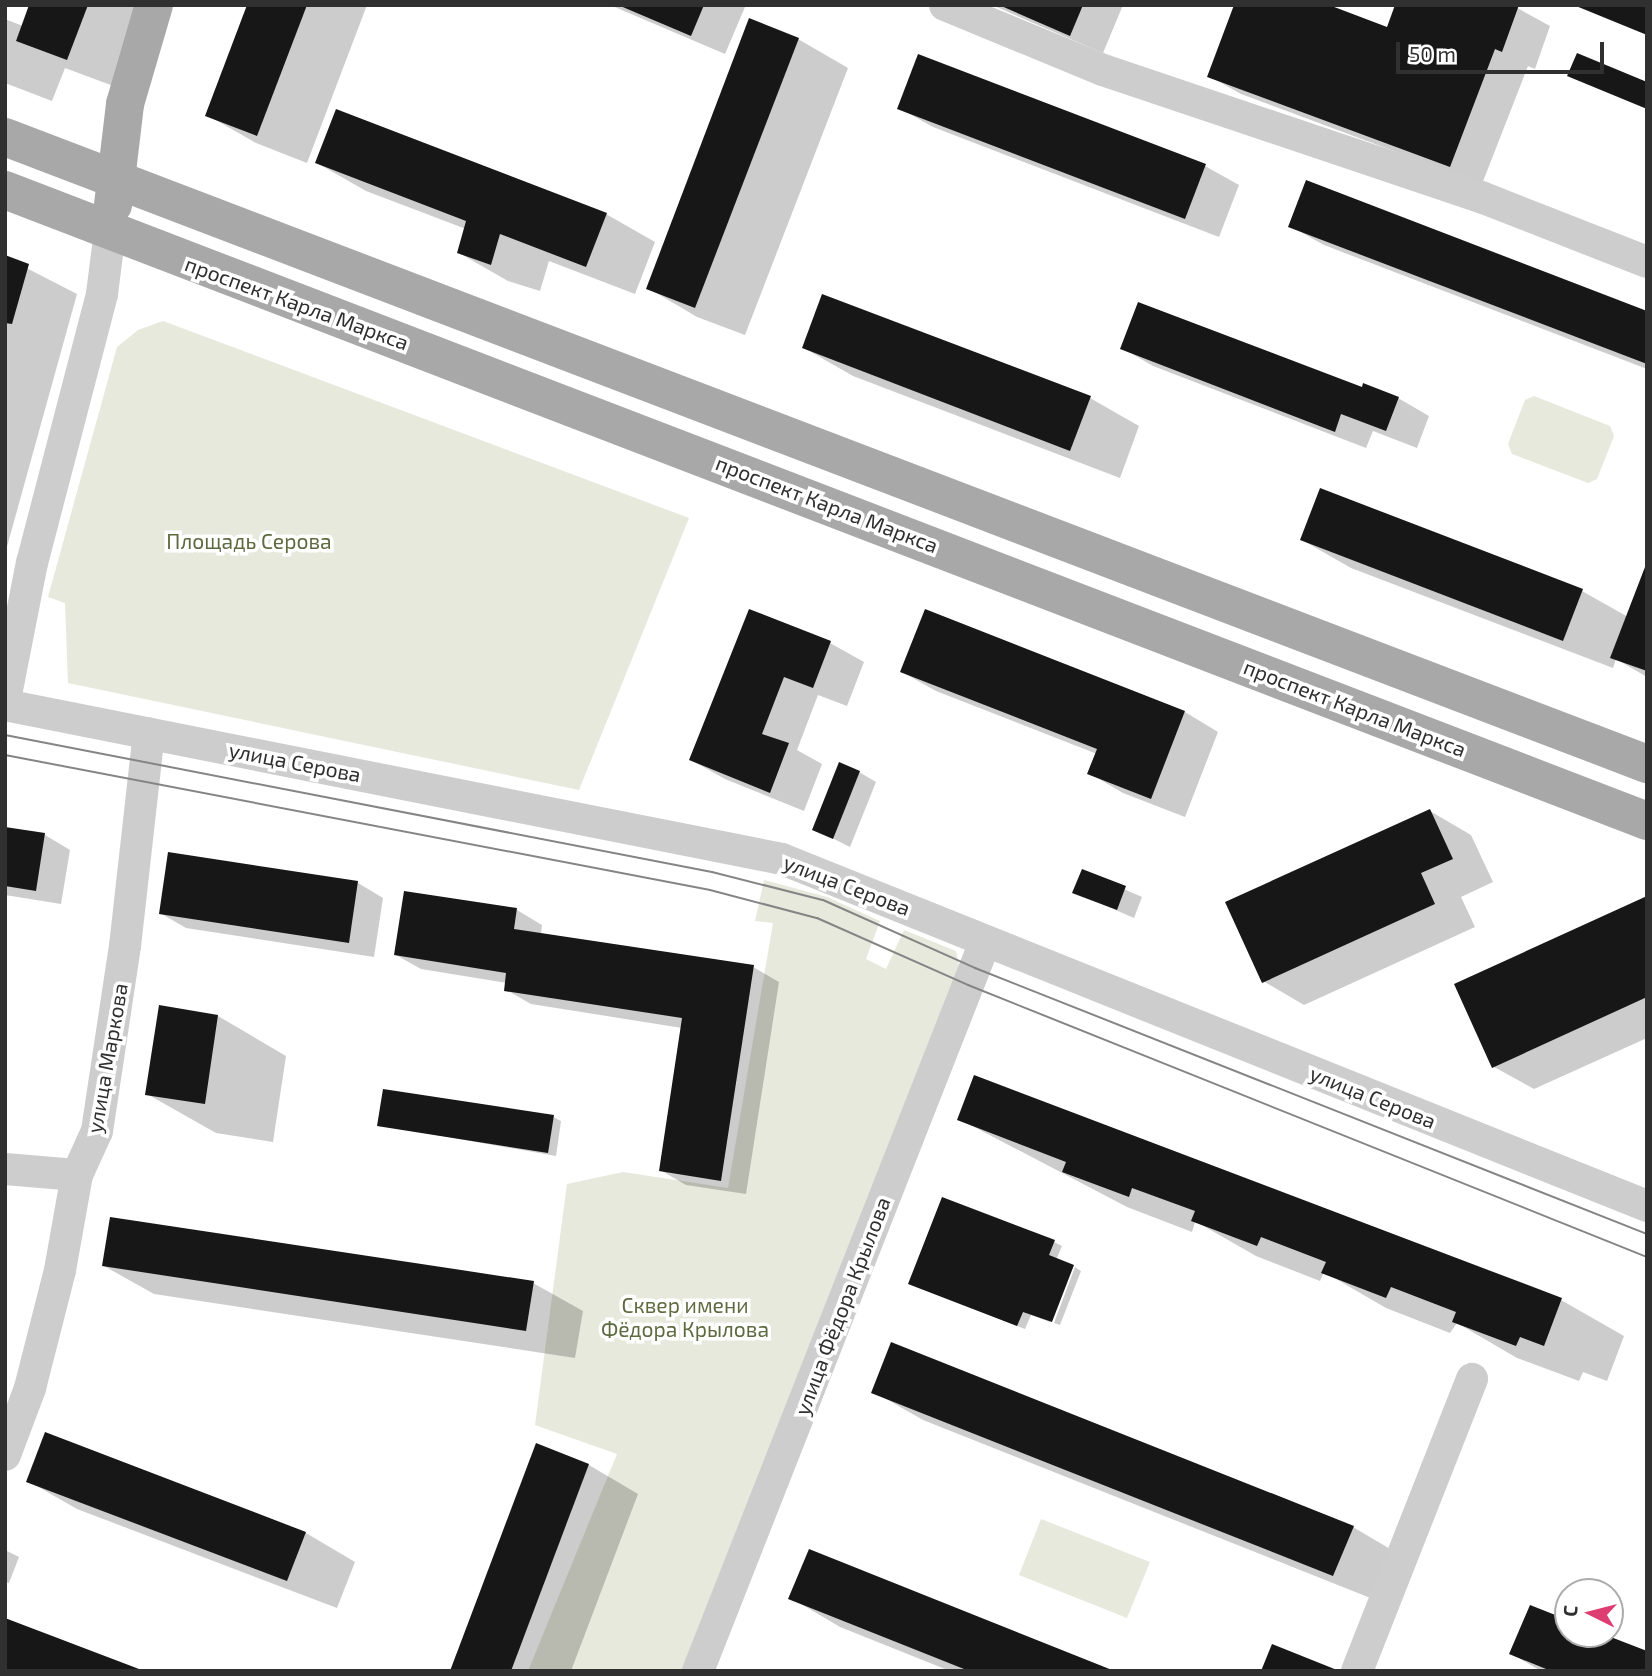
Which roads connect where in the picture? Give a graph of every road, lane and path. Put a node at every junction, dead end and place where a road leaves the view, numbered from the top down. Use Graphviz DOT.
graph roads {
  1 [pos="155,5"];
  2 [pos="945,5"];
  3 [pos="5,137"];
  4 [pos="116,180"];
  5 [pos="5,190"];
  6 [pos="110,231"];
  7 [pos="1647,262"];
  8 [pos="951,500"];
  9 [pos="934,545"];
  10 [pos="5,702"];
  11 [pos="149,733"];
  12 [pos="1647,764"];
  13 [pos="1647,821"];
  14 [pos="985,942"];
  15 [pos="5,1168"];
  16 [pos="77,1175"];
  17 [pos="1647,1206"];
  18 [pos="1472,1379"];
  19 [pos="5,1455"];
  20 [pos="698,1671"];
  21 [pos="1357,1671"];
  1 -- 4 [label="main road"];
  2 -- 7 [label="street"];
  3 -- 4 [label="main road"];
  4 -- 6 [label="main road"];
  4 -- 8 [label="main road"];
  5 -- 6 [label="main road, проспект Карла Маркса"];
  6 -- 9 [label="main road, проспект Карла Маркса"];
  6 -- 10 [label="street"];
  8 -- 9 [label="main road"];
  8 -- 12 [label="main road"];
  9 -- 13 [label="main road, проспект Карла Маркса"];
  10 -- 11 [label="street, улица Серова"];
  11 -- 14 [label="street, улица Серова"];
  11 -- 16 [label="street, улица Маркова"];
  14 -- 17 [label="street, улица Серова"];
  14 -- 20 [label="street, улица Фёдора Крылова"];
  15 -- 16 [label="street"];
  16 -- 19 [label="street, улица Маркова"];
  18 -- 21 [label="street"];
}
